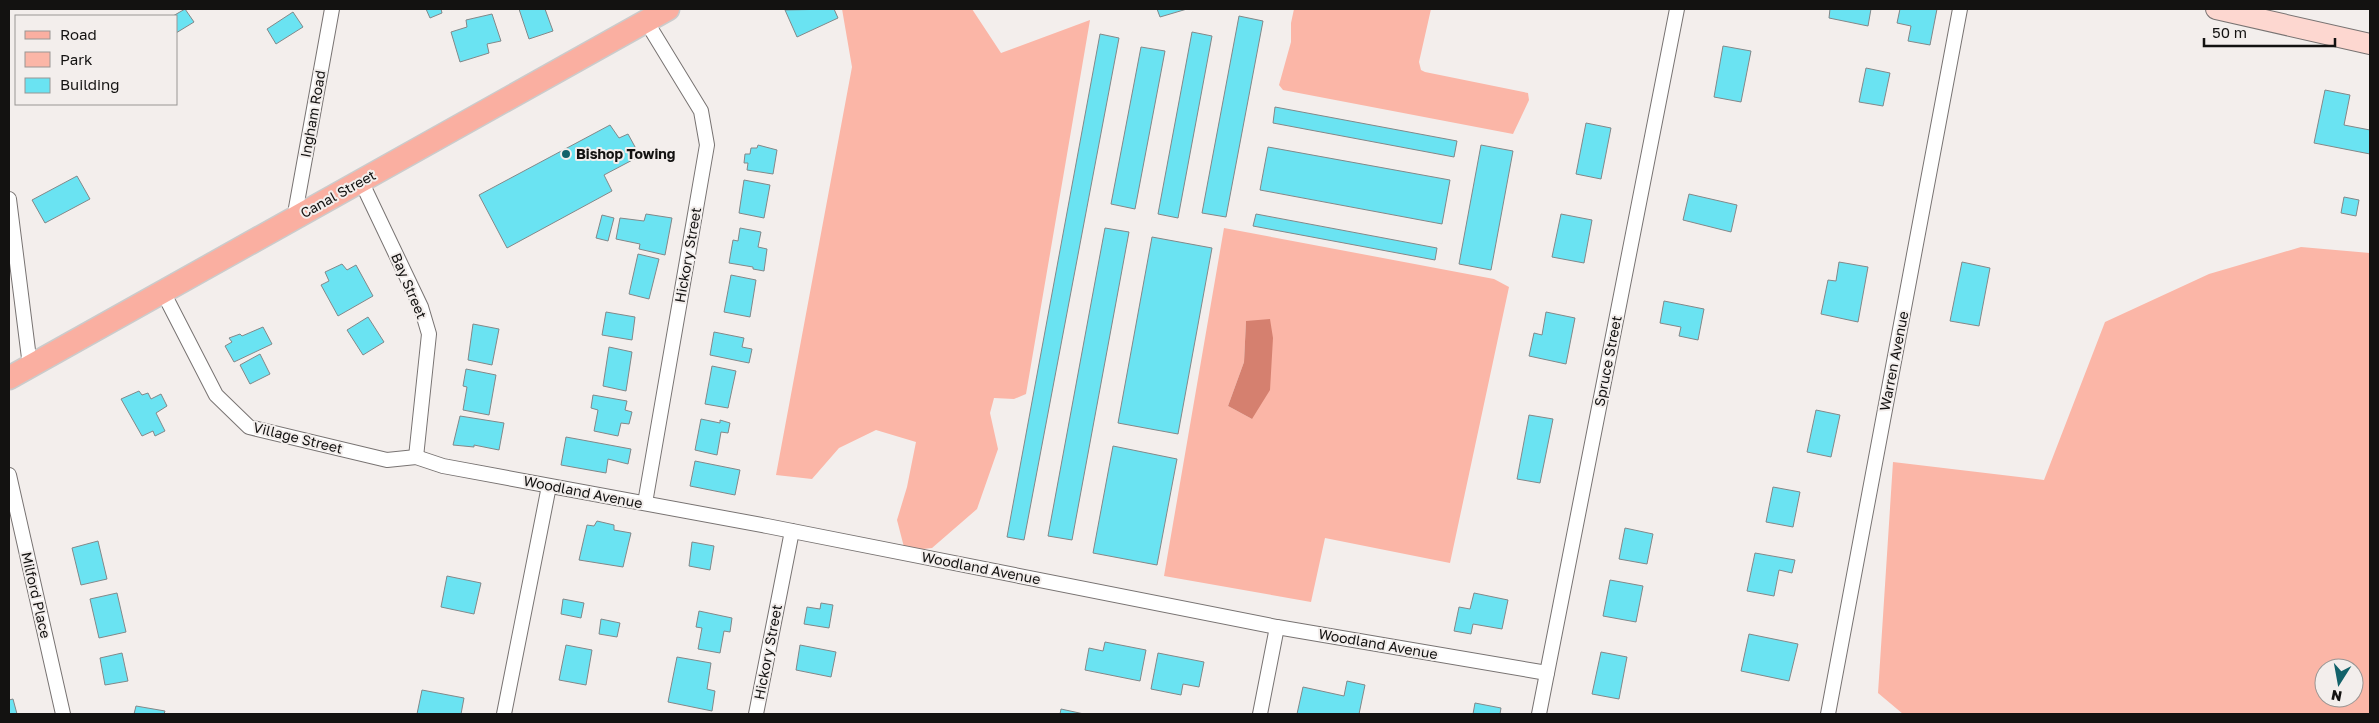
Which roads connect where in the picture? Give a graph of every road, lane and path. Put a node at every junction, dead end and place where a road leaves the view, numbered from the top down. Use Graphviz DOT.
graph roads {
  1 [pos="332,9"];
  2 [pos="668,9"];
  3 [pos="1677,9"];
  4 [pos="1960,9"];
  5 [pos="2216,9"];
  6 [pos="646,21"];
  7 [pos="2370,44"];
  8 [pos="361,181"];
  9 [pos="9,199"];
  10 [pos="294,219"];
  11 [pos="163,292"];
  12 [pos="30,366"];
  13 [pos="9,378"];
  14 [pos="416,456"];
  15 [pos="9,476"];
  16 [pos="549,486"];
  17 [pos="645,504"];
  18 [pos="792,531"];
  19 [pos="1277,627"];
  20 [pos="1547,673"];
  21 [pos="63,714"];
  22 [pos="504,714"];
  23 [pos="756,714"];
  24 [pos="1260,714"];
  25 [pos="1539,714"];
  26 [pos="1828,714"];
  1 -- 10 [label="street, Ingham Road"];
  2 -- 6 [label="main road, Canal Street"];
  3 -- 20 [label="street, Spruce Street"];
  4 -- 26 [label="street, Warren Avenue"];
  5 -- 7 [label="street"];
  6 -- 8 [label="main road, Canal Street"];
  6 -- 17 [label="street, Hickory Street"];
  8 -- 10 [label="main road, Canal Street"];
  8 -- 14 [label="street, Bay Street"];
  9 -- 12 [label="street"];
  10 -- 11 [label="main road, Canal Street"];
  11 -- 12 [label="main road, Canal Street"];
  11 -- 14 [label="street, Village Street"];
  12 -- 13 [label="main road, Canal Street"];
  14 -- 16 [label="street, Woodland Avenue"];
  15 -- 21 [label="street, Milford Place"];
  16 -- 17 [label="street, Woodland Avenue"];
  16 -- 22 [label="street"];
  17 -- 18 [label="street, Woodland Avenue"];
  18 -- 19 [label="street, Woodland Avenue"];
  18 -- 23 [label="street, Hickory Street"];
  19 -- 20 [label="street, Woodland Avenue"];
  19 -- 24 [label="street"];
  20 -- 25 [label="street, Spruce Street"];
}
